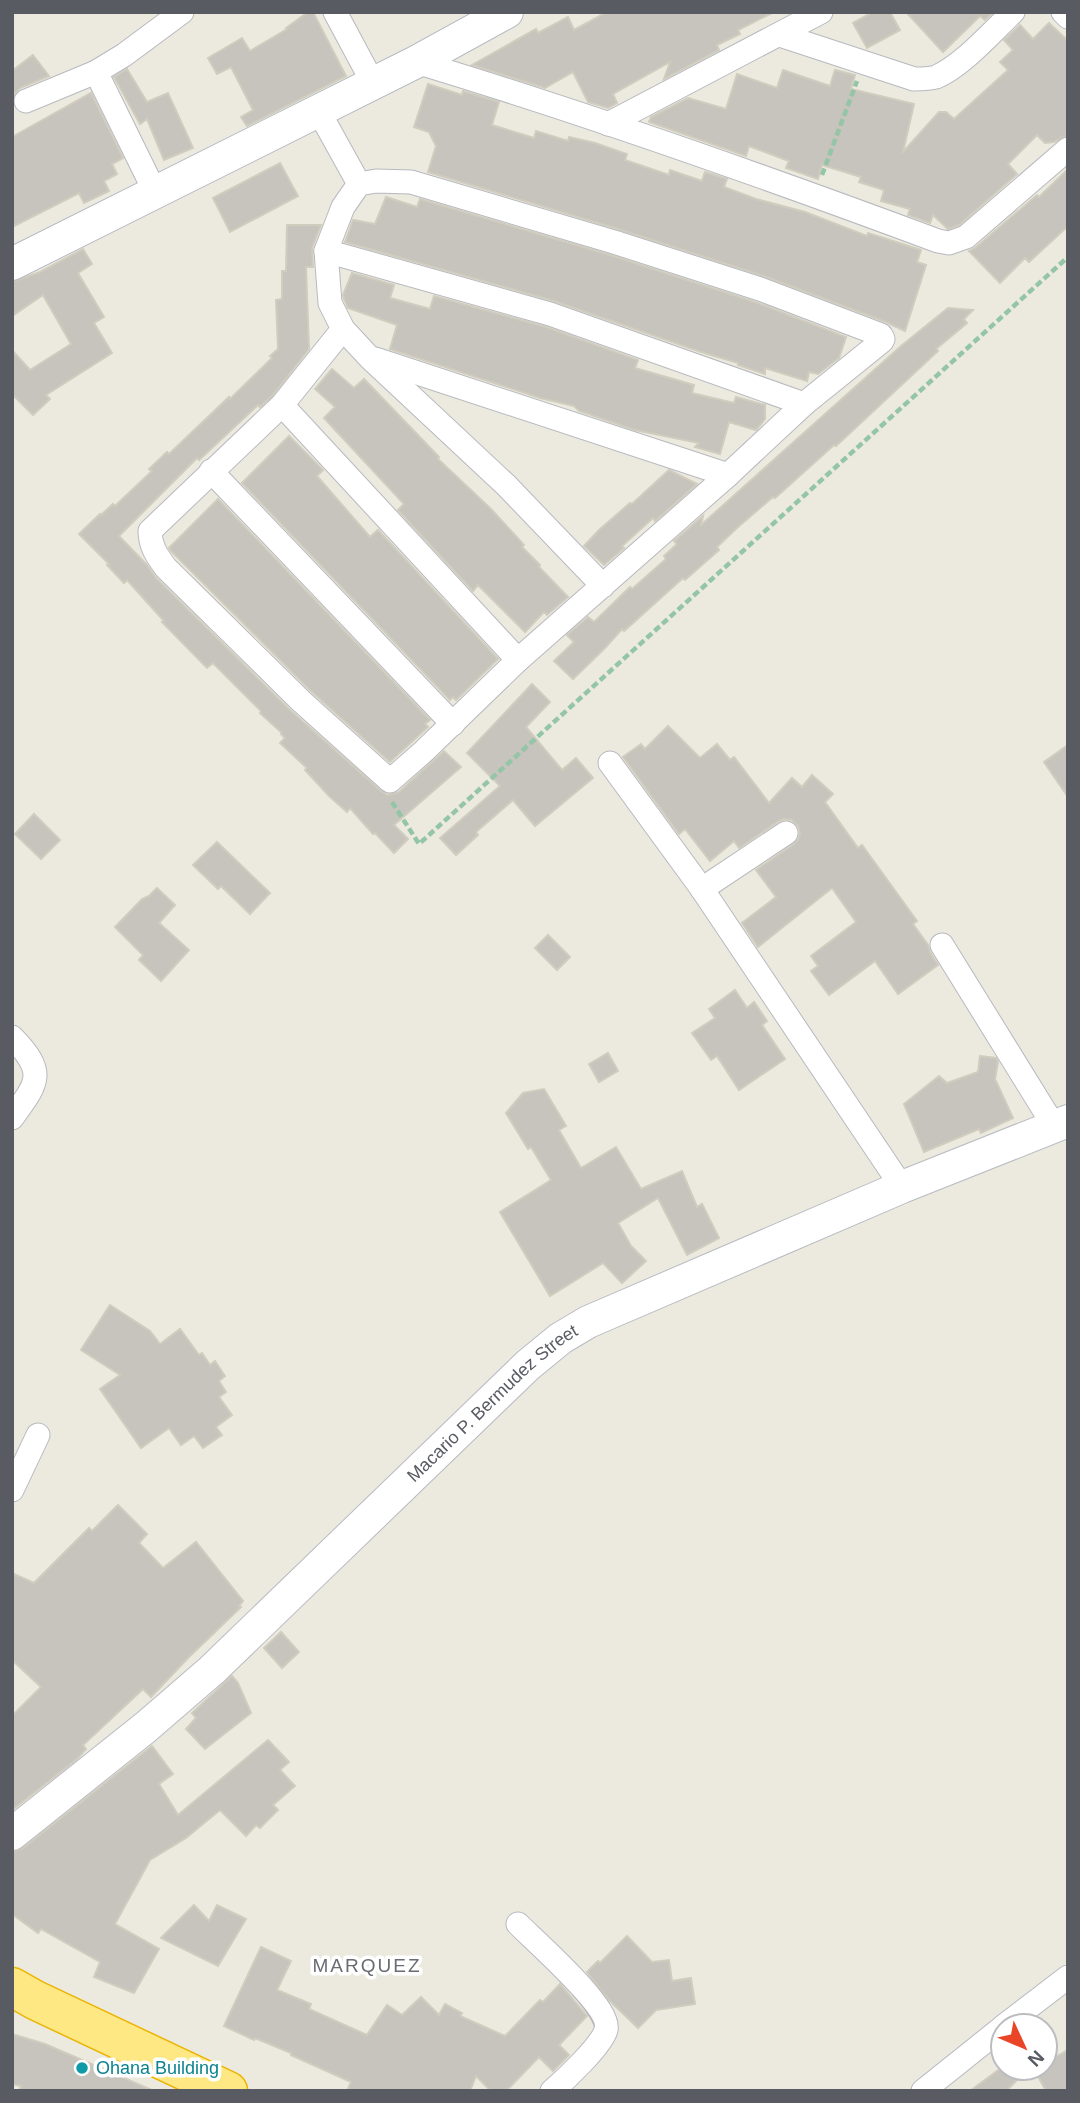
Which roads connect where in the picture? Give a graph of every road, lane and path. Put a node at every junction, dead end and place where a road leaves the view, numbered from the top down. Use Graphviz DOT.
graph roads {
  1 [pos="182,12"];
  2 [pos="335,12"];
  3 [pos="507,12"];
  4 [pos="821,12"];
  5 [pos="1013,12"];
  6 [pos="1063,12"];
  7 [pos="1068,17"];
  8 [pos="780,35"];
  9 [pos="416,62"];
  10 [pos="864,64"];
  11 [pos="96,72"];
  12 [pos="373,83"];
  13 [pos="26,101"];
  14 [pos="318,110"];
  15 [pos="608,124"];
  16 [pos="1068,149"];
  17 [pos="359,184"];
  18 [pos="155,192"];
  19 [pos="815,195"];
  20 [pos="326,251"];
  21 [pos="1068,257"];
  22 [pos="12,264"];
  23 [pos="343,329"];
  24 [pos="369,357"];
  25 [pos="804,404"];
  26 [pos="282,405"];
  27 [pos="211,471"];
  28 [pos="728,475"];
  29 [pos="603,586"];
  30 [pos="519,660"];
  31 [pos="453,724"];
  32 [pos="610,763"];
  33 [pos="390,781"];
  34 [pos="786,833"];
  35 [pos="702,889"];
  36 [pos="942,945"];
  37 [pos="12,1037"];
  38 [pos="12,1118"];
  39 [pos="1061,1124"];
  40 [pos="902,1187"];
  41 [pos="38,1435"];
  42 [pos="12,1490"];
  43 [pos="12,1834"];
  44 [pos="518,1924"];
  45 [pos="1068,1978"];
  46 [pos="20,1993"];
  47 [pos="1023,2012"];
  48 [pos="989,2038"];
  49 [pos="228,2091"];
  50 [pos="552,2091"];
  51 [pos="923,2091"];
  1 -- 11 [label="street"];
  2 -- 12 [label="street"];
  3 -- 9 [label="main road"];
  4 -- 8 [label="street"];
  5 -- 10 [label="street"];
  6 -- 7 [label="street"];
  8 -- 10 [label="street"];
  8 -- 15 [label="street"];
  9 -- 12 [label="main road"];
  9 -- 15 [label="street"];
  10 -- 19 [label="path"];
  11 -- 13 [label="street"];
  11 -- 18 [label="street"];
  12 -- 14 [label="main road"];
  14 -- 17 [label="street"];
  14 -- 18 [label="main road"];
  15 -- 19 [label="street"];
  16 -- 19 [label="street"];
  17 -- 20 [label="street"];
  17 -- 25 [label="street"];
  18 -- 22 [label="main road"];
  20 -- 23 [label="street"];
  20 -- 25 [label="street"];
  21 -- 33 [label="path"];
  23 -- 24 [label="street"];
  23 -- 26 [label="street"];
  24 -- 28 [label="street"];
  24 -- 29 [label="street"];
  25 -- 28 [label="street"];
  26 -- 27 [label="street"];
  26 -- 30 [label="street"];
  27 -- 31 [label="street"];
  27 -- 33 [label="street"];
  28 -- 29 [label="street"];
  29 -- 30 [label="street"];
  30 -- 31 [label="street"];
  31 -- 33 [label="street"];
  32 -- 35 [label="street"];
  34 -- 35 [label="street"];
  35 -- 40 [label="street"];
  36 -- 39 [label="street"];
  37 -- 38 [label="street"];
  39 -- 40 [label="main road, Macario P. Bermudez Street"];
  40 -- 43 [label="main road, Macario P. Bermudez Street"];
  41 -- 42 [label="street"];
  44 -- 50 [label="street"];
  45 -- 47 [label="street"];
  46 -- 49 [label="highway"];
  48 -- 51 [label="street"];
}
